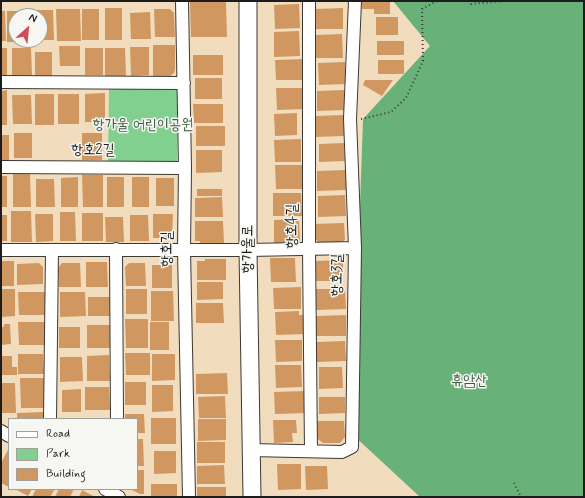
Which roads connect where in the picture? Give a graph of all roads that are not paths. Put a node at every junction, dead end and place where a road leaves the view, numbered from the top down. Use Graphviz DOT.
graph roads {
  1 [pos="182,1"];
  2 [pos="248,1"];
  3 [pos="309,1"];
  4 [pos="355,1"];
  5 [pos="1,82"];
  6 [pos="184,83"];
  7 [pos="1,167"];
  8 [pos="185,168"];
  9 [pos="355,248"];
  10 [pos="116,249"];
  11 [pos="309,249"];
  12 [pos="1,250"];
  13 [pos="52,250"];
  14 [pos="184,250"];
  15 [pos="248,250"];
  16 [pos="50,418"];
  17 [pos="118,418"];
  18 [pos="250,450"];
  19 [pos="312,451"];
  20 [pos="108,490"];
  21 [pos="119,494"];
  22 [pos="189,497"];
  23 [pos="252,497"];
  1 -- 6 [label="street, 항호길"];
  2 -- 15 [label="main road, 항가울로"];
  3 -- 11 [label="street, 항호4길"];
  4 -- 9 [label="street, 항호3길"];
  5 -- 6 [label="street"];
  6 -- 8 [label="street, 항호길"];
  7 -- 8 [label="street, 항호2길"];
  8 -- 14 [label="street, 항호길"];
  9 -- 11 [label="street"];
  9 -- 19 [label="street, 항호3길"];
  10 -- 13 [label="street"];
  10 -- 14 [label="street"];
  10 -- 17 [label="street"];
  11 -- 15 [label="street"];
  11 -- 19 [label="street, 항호4길"];
  12 -- 13 [label="street"];
  13 -- 16 [label="street"];
  14 -- 15 [label="street"];
  14 -- 22 [label="street, 항호길"];
  15 -- 18 [label="main road, 항가울로"];
  18 -- 19 [label="street, 항호3길"];
  18 -- 23 [label="main road, 항가울로"];
  20 -- 21 [label="street"];
}
